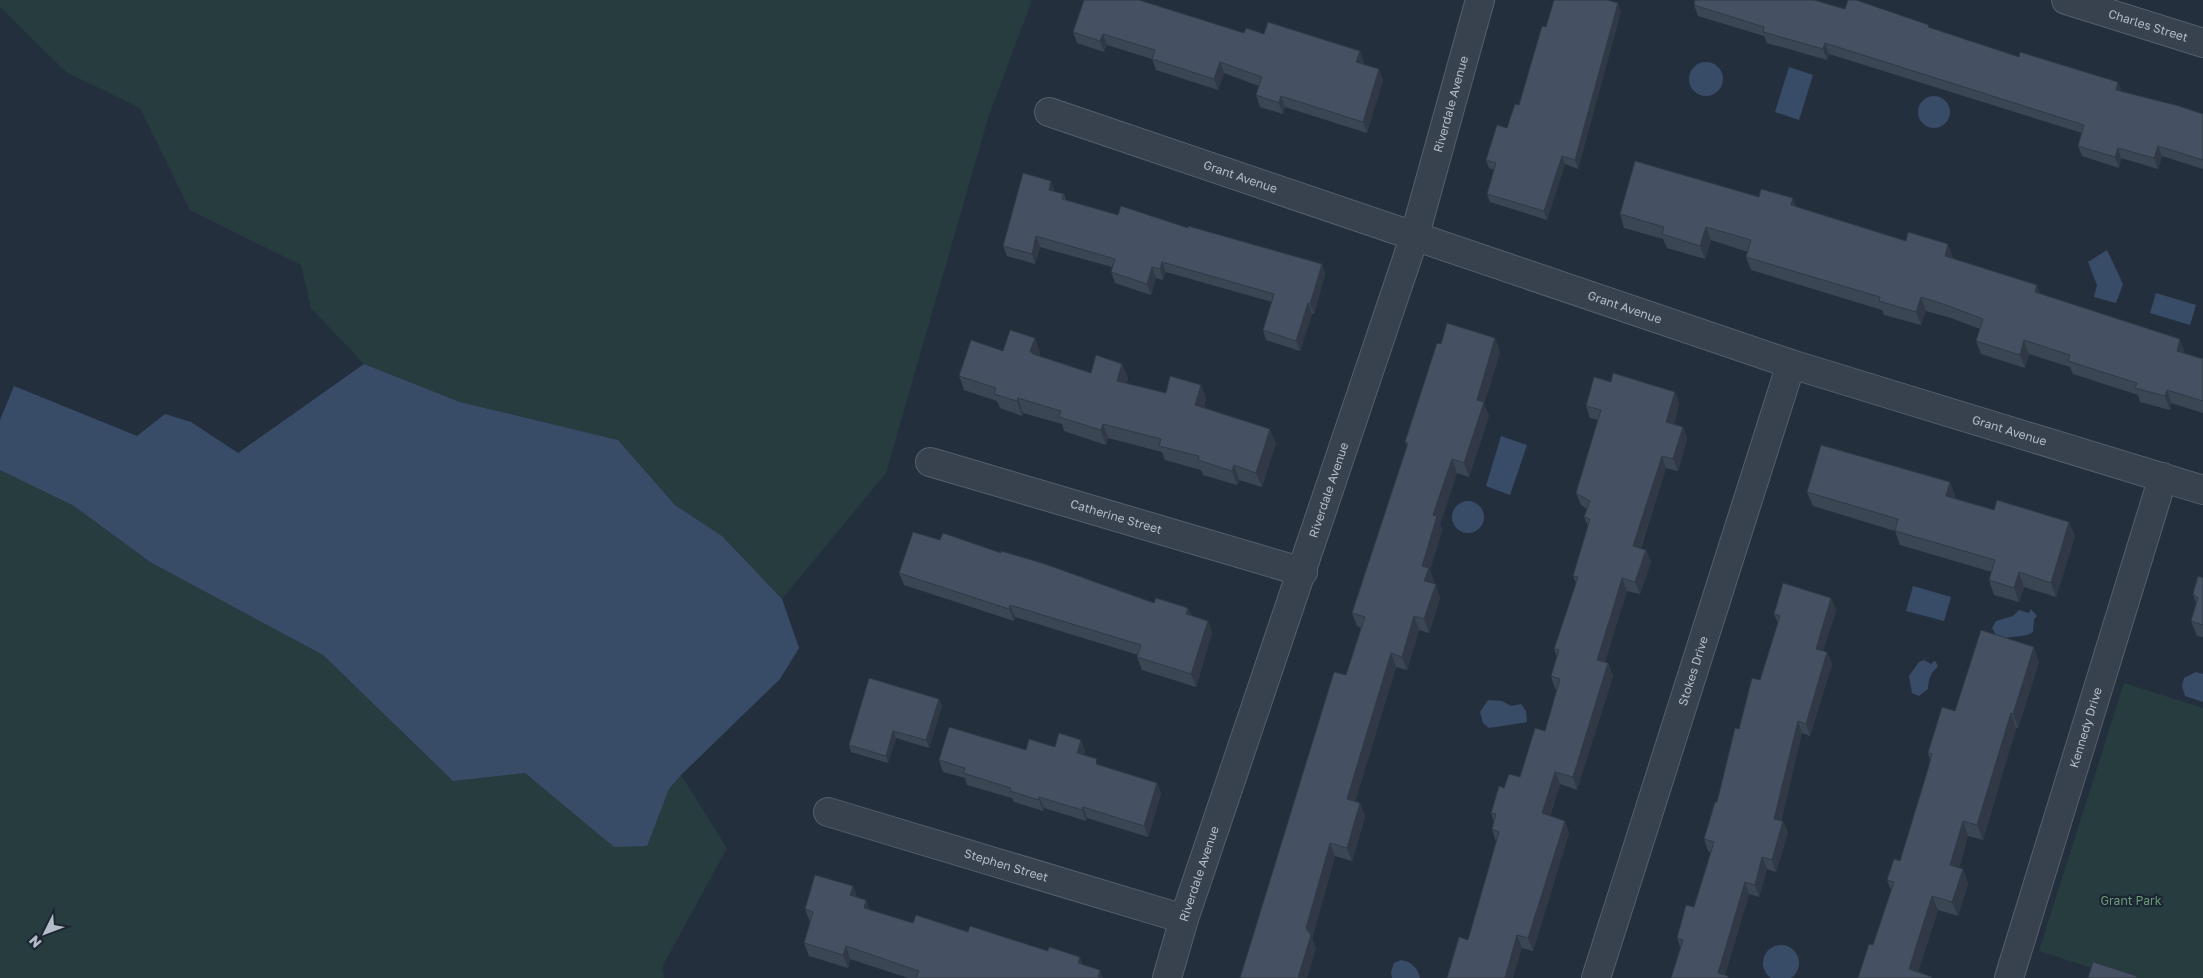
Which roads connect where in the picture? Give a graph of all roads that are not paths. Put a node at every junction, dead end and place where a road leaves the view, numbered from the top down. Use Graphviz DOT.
graph roads {
  1 [pos="1480,0"];
  2 [pos="2066,0"];
  3 [pos="2203,43"];
  4 [pos="1049,112"];
  5 [pos="1414,238"];
  6 [pos="1792,364"];
  7 [pos="930,462"];
  8 [pos="2164,477"];
  9 [pos="2203,490"];
  10 [pos="1302,572"];
  11 [pos="828,812"];
  12 [pos="1184,919"];
  13 [pos="1167,978"];
  14 [pos="1596,978"];
  15 [pos="2009,978"];
  1 -- 5 [label="street, Riverdale Avenue"];
  2 -- 3 [label="street, Charles Street"];
  4 -- 5 [label="street, Grant Avenue"];
  5 -- 6 [label="street, Grant Avenue"];
  5 -- 10 [label="street, Riverdale Avenue"];
  6 -- 8 [label="street, Grant Avenue"];
  6 -- 14 [label="street, Stokes Drive"];
  7 -- 10 [label="street, Catherine Street"];
  8 -- 9 [label="street, Grant Avenue"];
  8 -- 15 [label="street, Kennedy Drive"];
  10 -- 12 [label="street, Riverdale Avenue"];
  11 -- 12 [label="street, Stephen Street"];
  12 -- 13 [label="street, Riverdale Avenue"];
}
